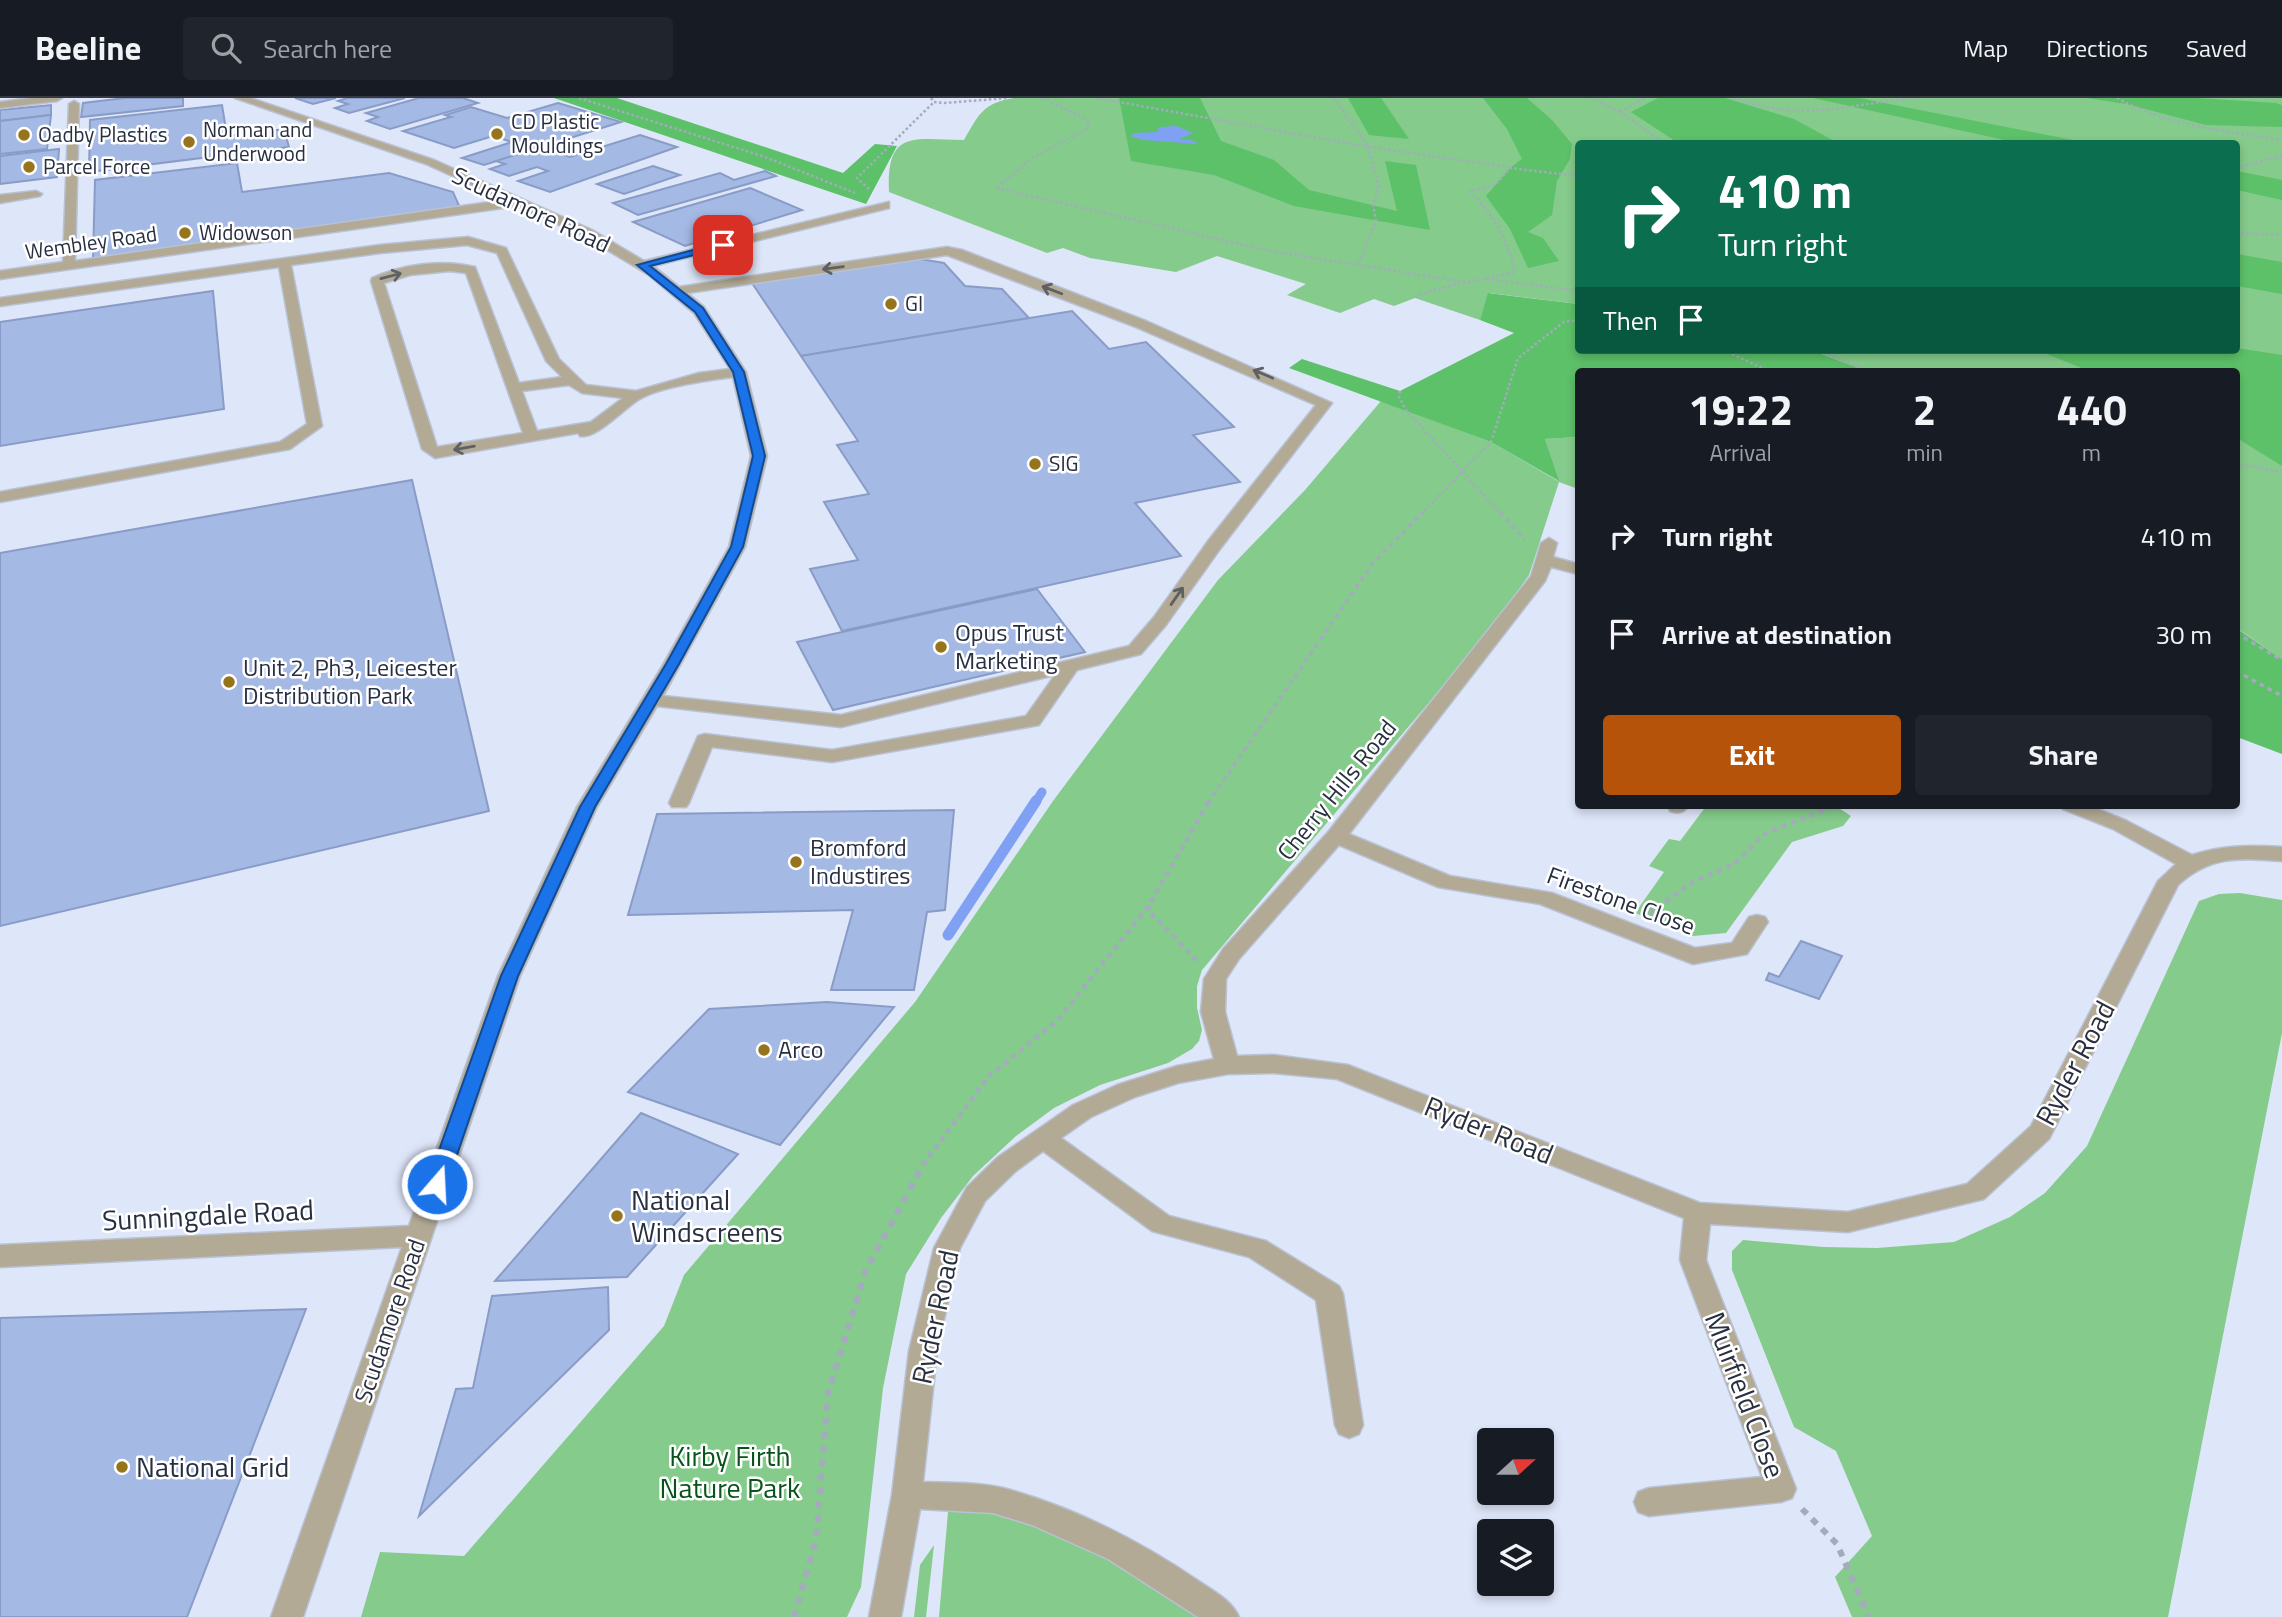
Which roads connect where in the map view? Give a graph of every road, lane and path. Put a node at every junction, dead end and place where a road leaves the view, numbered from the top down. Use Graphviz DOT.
graph roads {
  1 [pos="57,98"];
  2 [pos="240,98"];
  3 [pos="579,98"];
  4 [pos="931,98"];
  5 [pos="1009,98"];
  6 [pos="1042,98"];
  7 [pos="1097,98"];
  8 [pos="1334,98"];
  9 [pos="1591,98"];
  10 [pos="1644,98"];
  11 [pos="1733,98"];
  12 [pos="1917,98"];
  13 [pos="2117,98"];
  14 [pos="22,100"];
  15 [pos="934,102"];
  16 [pos="74,104"];
  17 [pos="0,105"];
  18 [pos="1621,113"];
  19 [pos="1659,140"];
  20 [pos="2282,140"];
  21 [pos="1368,147"];
  22 [pos="2282,156"];
  23 [pos="2240,167"];
  24 [pos="1510,168"];
  25 [pos="1575,176"];
  26 [pos="36,194"];
  27 [pos="0,199"];
  28 [pos="519,202"];
  29 [pos="885,205"];
  30 [pos="373,223"];
  31 [pos="2240,233"];
  32 [pos="2282,235"];
  33 [pos="380,249"];
  34 [pos="284,262"];
  35 [pos="69,265"];
  36 [pos="642,265"];
  37 [pos="1359,265"];
  38 [pos="0,275"];
  39 [pos="1481,279"];
  40 [pos="1465,282"];
  41 [pos="677,291"];
  42 [pos="1575,291"];
  43 [pos="1415,298"];
  44 [pos="0,302"];
  45 [pos="1575,320"];
  46 [pos="1732,354"];
  47 [pos="1828,354"];
  48 [pos="1762,368"];
  49 [pos="1860,368"];
  50 [pos="739,372"];
  51 [pos="572,380"];
  52 [pos="514,388"];
  53 [pos="1400,391"];
  54 [pos="636,395"];
  55 [pos="597,425"];
  56 [pos="531,436"];
  57 [pos="573,440"];
  58 [pos="2240,465"];
  59 [pos="1461,472"];
  60 [pos="2282,472"];
  61 [pos="0,497"];
  62 [pos="1548,550"];
  63 [pos="1575,567"];
  64 [pos="2240,635"];
  65 [pos="2282,660"];
  66 [pos="1070,666"];
  67 [pos="2240,673"];
  68 [pos="2282,696"];
  69 [pos="651,700"];
  70 [pos="679,803"];
  71 [pos="1827,809"];
  72 [pos="2080,809"];
  73 [pos="1336,836"];
  74 [pos="2282,855"];
  75 [pos="2191,863"];
  76 [pos="1149,905"];
  77 [pos="1757,922"];
  78 [pos="1626,930"];
  79 [pos="1216,979"];
  80 [pos="1228,1065"];
  81 [pos="1043,1138"];
  82 [pos="1698,1213"];
  83 [pos="419,1236"];
  84 [pos="0,1256"];
  85 [pos="1349,1425"];
  86 [pos="1782,1489"];
  87 [pos="907,1495"];
  88 [pos="1649,1502"];
  89 [pos="287,1617"];
  90 [pos="794,1617"];
  91 [pos="885,1617"];
  92 [pos="1223,1617"];
  93 [pos="1869,1617"];
  1 -- 14 [label="street"];
  2 -- 28 [label="street, Scudamore Road"];
  3 -- 29 [label="path"];
  4 -- 15 [label="path"];
  5 -- 15 [label="path"];
  6 -- 37 [label="path"];
  7 -- 21 [label="path"];
  8 -- 21 [label="path"];
  9 -- 18 [label="path"];
  10 -- 18 [label="path"];
  11 -- 12 [label="path"];
  13 -- 20 [label="path"];
  14 -- 17 [label="street"];
  15 -- 29 [label="path"];
  16 -- 35 [label="street"];
  18 -- 19 [label="path"];
  21 -- 24 [label="path"];
  21 -- 37 [label="path"];
  22 -- 23 [label="path"];
  24 -- 25 [label="path"];
  24 -- 39 [label="path"];
  26 -- 27 [label="street"];
  28 -- 30 [label="street, Wembley Road"];
  28 -- 36 [label="street, Scudamore Road"];
  29 -- 36 [label="street"];
  30 -- 33 [label="street"];
  30 -- 35 [label="street, Wembley Road"];
  31 -- 32 [label="path"];
  33 -- 34 [label="street"];
  33 -- 51 [label="street"];
  34 -- 44 [label="street"];
  34 -- 61 [label="street"];
  35 -- 38 [label="street, Wembley Road"];
  36 -- 41 [label="street, Scudamore Road"];
  37 -- 40 [label="path"];
  39 -- 40 [label="path"];
  39 -- 42 [label="path"];
  40 -- 43 [label="path"];
  41 -- 50 [label="street, Scudamore Road"];
  66 -- 41 [label="street, one-way"];
  45 -- 59 [label="path"];
  46 -- 48 [label="path"];
  47 -- 49 [label="path"];
  50 -- 54 [label="street"];
  50 -- 69 [label="street, Scudamore Road"];
  51 -- 52 [label="street"];
  51 -- 54 [label="street"];
  52 -- 56 [label="street"];
  56 -- 52 [label="street, one-way"];
  53 -- 59 [label="path"];
  54 -- 55 [label="street"];
  55 -- 56 [label="street"];
  55 -- 57 [label="street"];
  58 -- 60 [label="path"];
  59 -- 62 [label="path"];
  59 -- 76 [label="path"];
  62 -- 63 [label="street"];
  62 -- 73 [label="street, Cherry Hills Road"];
  64 -- 65 [label="path"];
  66 -- 69 [label="street"];
  66 -- 70 [label="street"];
  67 -- 68 [label="path"];
  69 -- 83 [label="street, Scudamore Road"];
  71 -- 78 [label="path"];
  72 -- 75 [label="street"];
  73 -- 78 [label="street, Firestone Close"];
  73 -- 79 [label="street, Cherry Hills Road"];
  74 -- 75 [label="street, Ryder Road"];
  75 -- 82 [label="street, Ryder Road"];
  76 -- 79 [label="path"];
  76 -- 90 [label="path"];
  77 -- 78 [label="street, Firestone Close"];
  79 -- 80 [label="street, Cherry Hills Road"];
  80 -- 81 [label="street, Ryder Road"];
  80 -- 82 [label="street, Ryder Road"];
  81 -- 85 [label="street"];
  81 -- 87 [label="street, Ryder Road"];
  82 -- 86 [label="street, Muirfield Close"];
  83 -- 84 [label="street, Sunningdale Road"];
  83 -- 89 [label="street, Scudamore Road"];
  86 -- 88 [label="street, Muirfield Close"];
  86 -- 93 [label="path"];
  87 -- 91 [label="street, Ryder Road"];
  87 -- 92 [label="street"];
}
